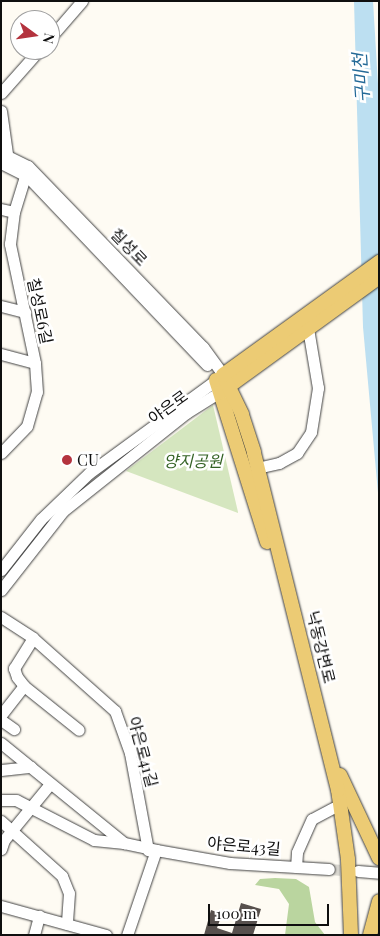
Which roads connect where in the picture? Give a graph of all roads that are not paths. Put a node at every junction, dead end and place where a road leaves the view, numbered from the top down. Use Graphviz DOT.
graph roads {
  1 [pos="82,1"];
  2 [pos="60,26"];
  3 [pos="30,60"];
  4 [pos="1,93"];
  5 [pos="1,111"];
  6 [pos="5,159"];
  7 [pos="27,170"];
  8 [pos="1,209"];
  9 [pos="14,212"];
  10 [pos="6,255"];
  11 [pos="379,262"];
  12 [pos="379,277"];
  13 [pos="1,306"];
  14 [pos="25,312"];
  15 [pos="310,326"];
  16 [pos="1,354"];
  17 [pos="35,363"];
  18 [pos="220,382"];
  19 [pos="1,454"];
  20 [pos="258,468"];
  21 [pos="1,570"];
  22 [pos="1,590"];
  23 [pos="1,617"];
  24 [pos="33,638"];
  25 [pos="24,686"];
  26 [pos="1,715"];
  27 [pos="1,720"];
  28 [pos="14,729"];
  29 [pos="79,730"];
  30 [pos="327,743"];
  31 [pos="1,744"];
  32 [pos="31,767"];
  33 [pos="1,770"];
  34 [pos="50,784"];
  35 [pos="1,800"];
  36 [pos="32,808"];
  37 [pos="333,808"];
  38 [pos="1,822"];
  39 [pos="12,832"];
  40 [pos="128,845"];
  41 [pos="1,849"];
  42 [pos="152,850"];
  43 [pos="379,858"];
  44 [pos="296,867"];
  45 [pos="329,869"];
  46 [pos="358,871"];
  47 [pos="379,873"];
  48 [pos="379,901"];
  49 [pos="1,906"];
  50 [pos="39,916"];
  51 [pos="66,924"];
  52 [pos="34,935"];
  53 [pos="106,935"];
  54 [pos="128,935"];
  55 [pos="344,935"];
  56 [pos="351,935"];
  57 [pos="370,935"];
  1 -- 2 [label="street"];
  3 -- 4 [label="street"];
  5 -- 6 [label="street"];
  6 -- 7 [label="street, 칠성로"];
  7 -- 9 [label="street, 칠성로6길"];
  7 -- 18 [label="street, 칠성로"];
  8 -- 9 [label="street"];
  9 -- 10 [label="street, 칠성로6길"];
  10 -- 14 [label="street, 칠성로6길"];
  11 -- 18 [label="main road, 야은로"];
  12 -- 15 [label="main road, 야은로"];
  13 -- 14 [label="street"];
  14 -- 17 [label="street, 칠성로6길"];
  15 -- 18 [label="main road, 야은로"];
  15 -- 20 [label="street"];
  16 -- 17 [label="street"];
  17 -- 19 [label="street, 칠성로6길"];
  18 -- 20 [label="main road, 낙동강변로"];
  18 -- 21 [label="street, 야은로"];
  18 -- 22 [label="street, 야은로"];
  18 -- 37 [label="main road, 낙동강변로"];
  20 -- 30 [label="main road, 낙동강변로"];
  23 -- 24 [label="street, 야은로41길"];
  24 -- 25 [label="street"];
  24 -- 42 [label="street, 야은로41길"];
  25 -- 26 [label="street"];
  25 -- 29 [label="street"];
  27 -- 28 [label="street"];
  30 -- 43 [label="main road"];
  30 -- 56 [label="main road, 낙동강변로"];
  31 -- 32 [label="street"];
  32 -- 33 [label="street"];
  32 -- 34 [label="street"];
  34 -- 36 [label="street"];
  34 -- 40 [label="street"];
  35 -- 36 [label="street"];
  36 -- 39 [label="street"];
  36 -- 40 [label="street"];
  37 -- 44 [label="street"];
  37 -- 55 [label="main road, 낙동강변로"];
  38 -- 39 [label="street"];
  39 -- 41 [label="street"];
  39 -- 51 [label="street"];
  40 -- 42 [label="street, 야은로43길"];
  42 -- 44 [label="street, 야은로43길"];
  42 -- 54 [label="street"];
  44 -- 45 [label="street, 야은로43길"];
  46 -- 47 [label="street"];
  48 -- 57 [label="main road"];
  49 -- 50 [label="street"];
  50 -- 51 [label="street"];
  50 -- 52 [label="street"];
  51 -- 53 [label="street"];
}
